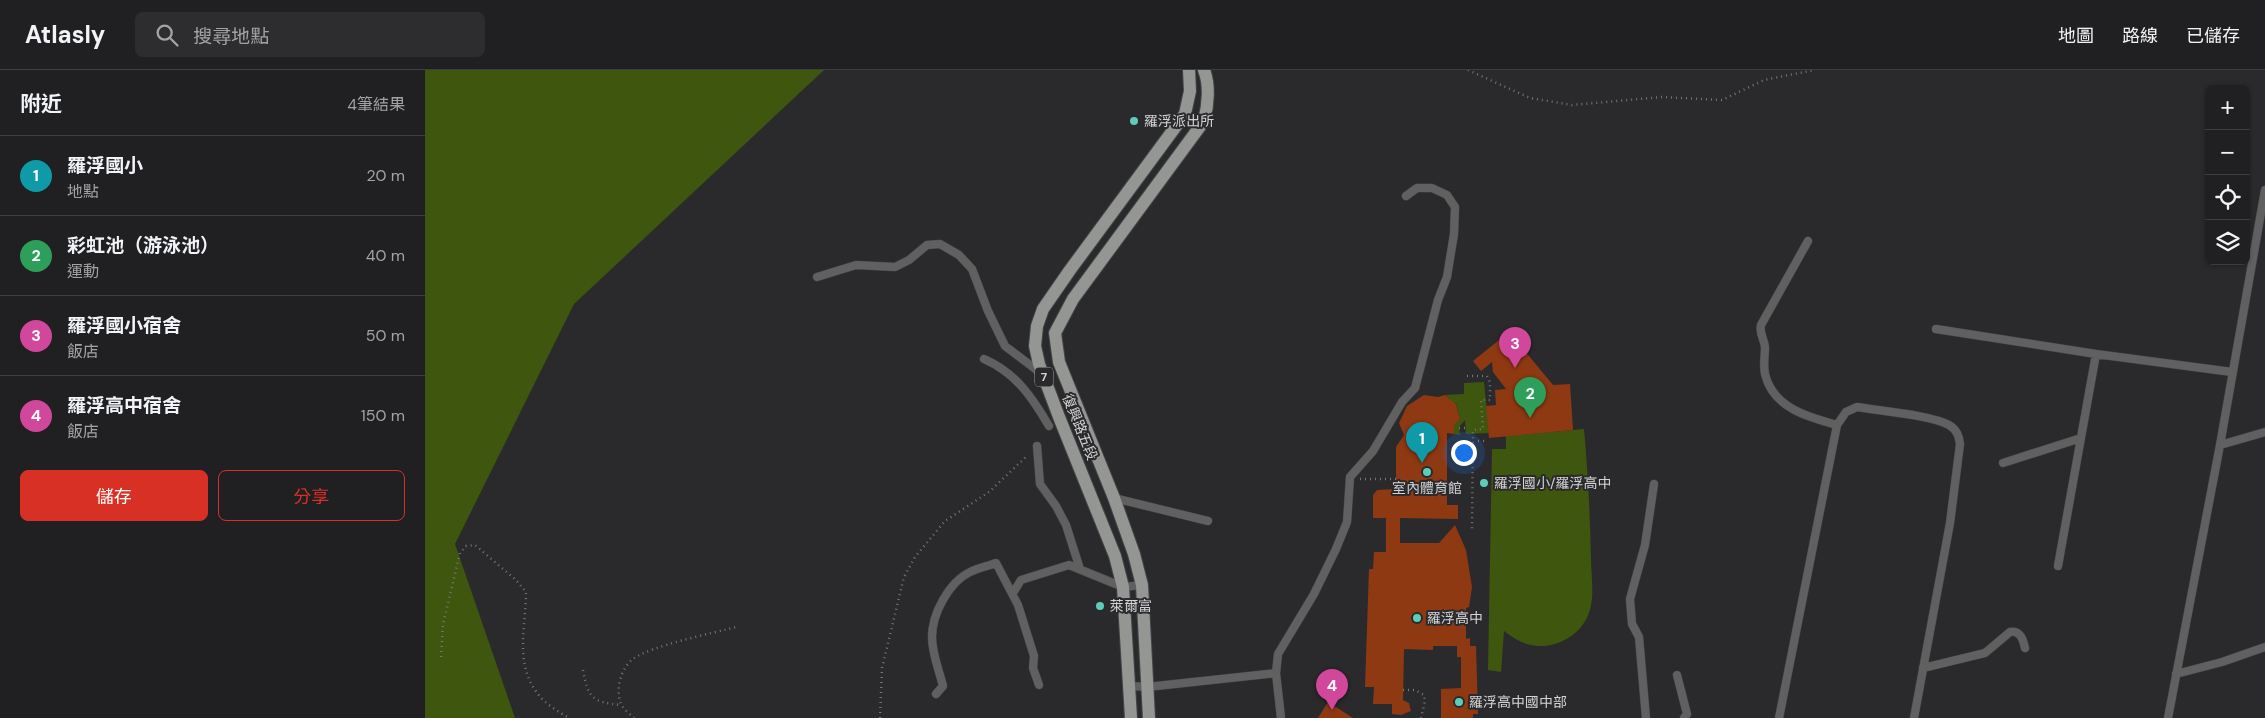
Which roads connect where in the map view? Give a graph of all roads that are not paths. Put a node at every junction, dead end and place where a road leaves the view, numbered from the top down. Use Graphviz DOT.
graph roads {
  1 [pos="1189,70"];
  2 [pos="1203,70"];
  3 [pos="1144,172"];
  4 [pos="1156,186"];
  5 [pos="2265,190"];
  6 [pos="1406,196"];
  7 [pos="1808,241"];
  8 [pos="817,277"];
  9 [pos="1043,309"];
  10 [pos="1061,318"];
  11 [pos="1936,329"];
  12 [pos="2096,354"];
  13 [pos="984,359"];
  14 [pos="2232,372"];
  15 [pos="1043,375"];
  16 [pos="1837,425"];
  17 [pos="1049,426"];
  18 [pos="2265,432"];
  19 [pos="2081,438"];
  20 [pos="2220,445"];
  21 [pos="1037,446"];
  22 [pos="2003,462"];
  23 [pos="1653,484"];
  24 [pos="1115,498"];
  25 [pos="1208,520"];
  26 [pos="2058,566"];
  27 [pos="1080,569"];
  28 [pos="1142,585"];
  29 [pos="1123,588"];
  30 [pos="1013,593"];
  31 [pos="2265,647"];
  32 [pos="2025,648"];
  33 [pos="1923,668"];
  34 [pos="1276,673"];
  35 [pos="2175,674"];
  36 [pos="1677,675"];
  37 [pos="1039,684"];
  38 [pos="1131,686"];
  39 [pos="1147,687"];
  40 [pos="935,694"];
  41 [pos="1131,718"];
  42 [pos="1149,718"];
  43 [pos="1281,718"];
  44 [pos="1646,718"];
  45 [pos="1684,718"];
  46 [pos="1779,718"];
  47 [pos="1914,718"];
  48 [pos="2168,718"];
  1 -- 3 [label="main road, 復興路五段 / 7"];
  2 -- 4 [label="main road, 復興路五段 / 7"];
  3 -- 4 [label="main road"];
  3 -- 9 [label="main road, 復興路五段 / 7"];
  4 -- 10 [label="main road, 復興路五段 / 7"];
  5 -- 14 [label="lane"];
  6 -- 34 [label="lane"];
  7 -- 16 [label="lane"];
  8 -- 15 [label="lane"];
  9 -- 10 [label="main road"];
  9 -- 15 [label="main road, 復興路五段 / 7"];
  10 -- 24 [label="main road, 復興路五段 / 7"];
  11 -- 12 [label="lane"];
  12 -- 14 [label="lane"];
  12 -- 19 [label="lane"];
  13 -- 17 [label="lane"];
  14 -- 20 [label="lane"];
  15 -- 29 [label="main road, 復興路五段 / 7"];
  16 -- 33 [label="lane"];
  16 -- 46 [label="lane"];
  18 -- 20 [label="lane"];
  19 -- 22 [label="lane"];
  19 -- 26 [label="lane"];
  20 -- 35 [label="lane"];
  21 -- 27 [label="lane"];
  23 -- 44 [label="lane"];
  24 -- 25 [label="lane"];
  24 -- 28 [label="main road, 復興路五段 / 7"];
  27 -- 29 [label="lane"];
  27 -- 30 [label="lane"];
  28 -- 29 [label="lane"];
  28 -- 39 [label="main road, 復興路五段 / 7"];
  29 -- 38 [label="main road, 復興路五段 / 7"];
  30 -- 37 [label="lane"];
  30 -- 40 [label="lane"];
  31 -- 35 [label="lane"];
  32 -- 33 [label="lane"];
  33 -- 47 [label="lane"];
  34 -- 39 [label="lane"];
  34 -- 43 [label="lane"];
  35 -- 48 [label="lane"];
  36 -- 45 [label="lane"];
  38 -- 39 [label="lane"];
  38 -- 41 [label="main road, 復興路五段 / 7"];
  39 -- 42 [label="main road, 復興路五段 / 7"];
}
